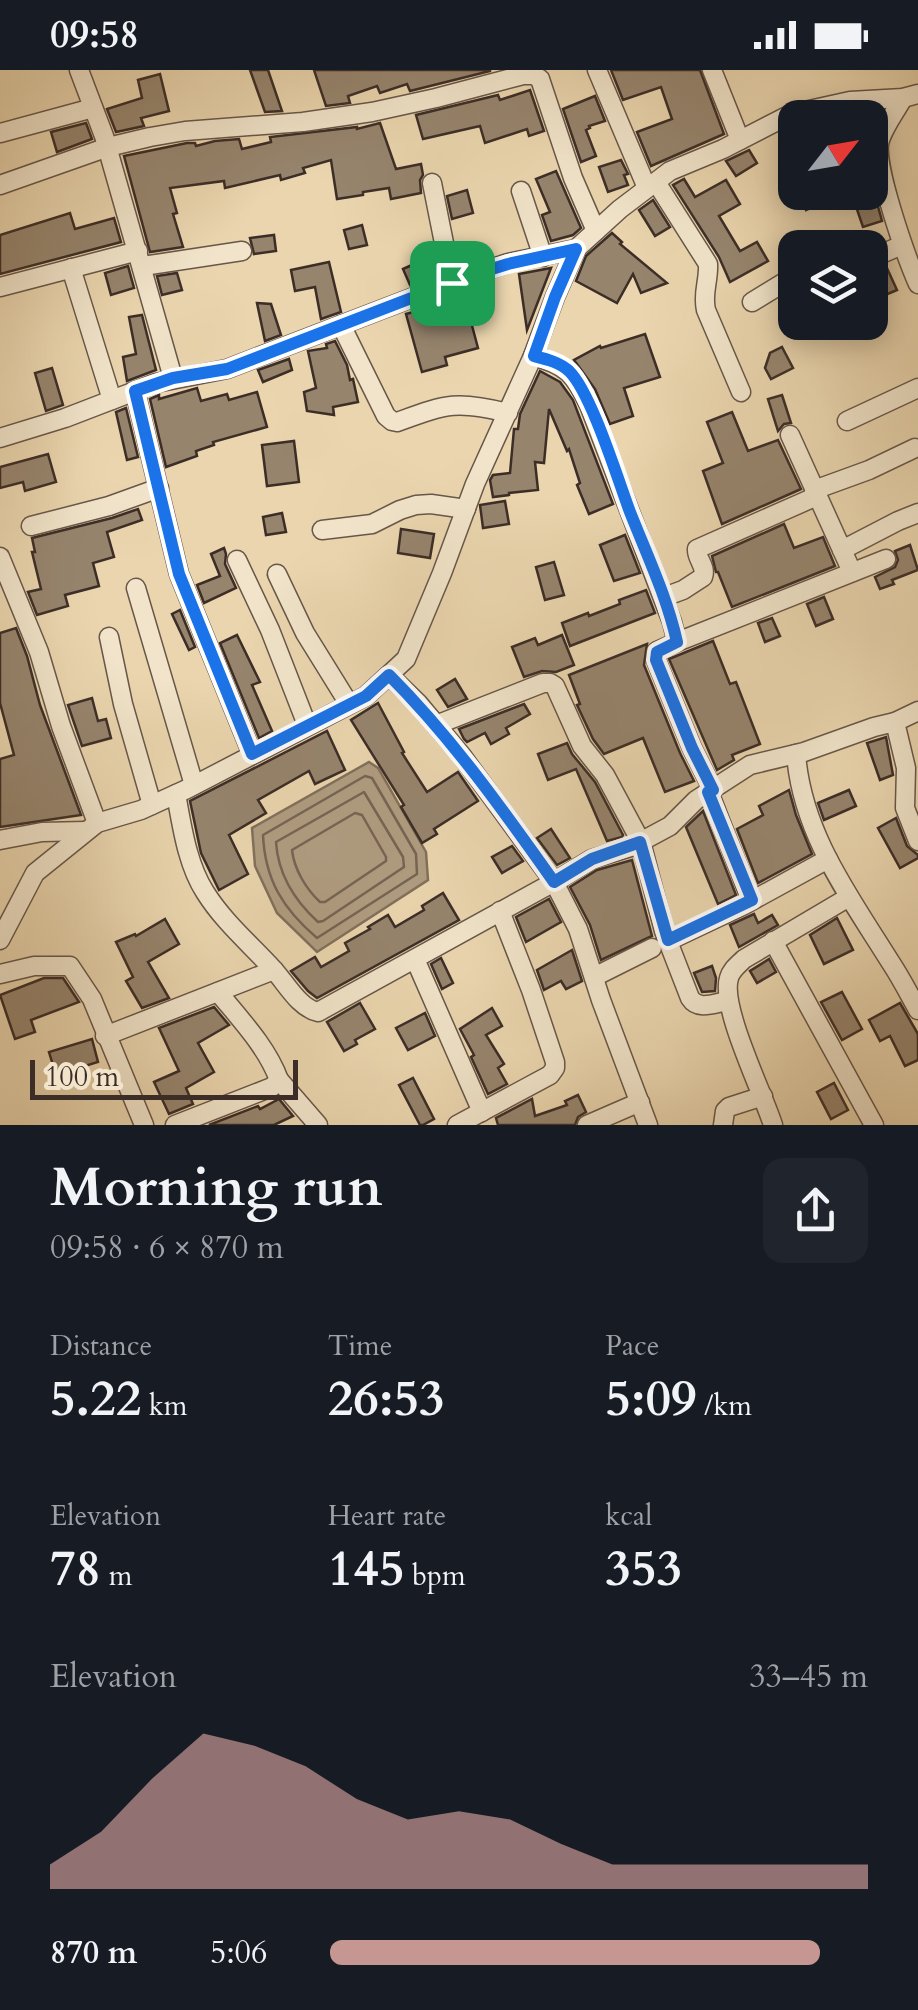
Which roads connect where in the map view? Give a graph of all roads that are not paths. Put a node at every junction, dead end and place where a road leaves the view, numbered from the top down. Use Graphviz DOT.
graph roads {
  1 [pos="79,70"];
  2 [pos="597,70"];
  3 [pos="712,70"];
  4 [pos="911,96"];
  5 [pos="94,108"];
  6 [pos="0,132"];
  7 [pos="740,140"];
  8 [pos="108,147"];
  9 [pos="432,182"];
  10 [pos="0,185"];
  11 [pos="652,185"];
  12 [pos="521,190"];
  13 [pos="596,231"];
  14 [pos="902,244"];
  15 [pos="576,249"];
  16 [pos="242,251"];
  17 [pos="888,251"];
  18 [pos="543,256"];
  19 [pos="140,258"];
  20 [pos="71,268"];
  21 [pos="452,283"];
  22 [pos="918,284"];
  23 [pos="778,286"];
  24 [pos="0,287"];
  25 [pos="752,302"];
  26 [pos="341,325"];
  27 [pos="534,356"];
  28 [pos="173,378"];
  29 [pos="918,388"];
  30 [pos="135,391"];
  31 [pos="740,392"];
  32 [pos="112,400"];
  33 [pos="508,412"];
  34 [pos="846,421"];
  35 [pos="790,436"];
  36 [pos="0,438"];
  37 [pos="915,448"];
  38 [pos="160,488"];
  39 [pos="815,493"];
  40 [pos="466,509"];
  41 [pos="918,513"];
  42 [pos="31,526"];
  43 [pos="322,530"];
  44 [pos="842,550"];
  45 [pos="0,558"];
  46 [pos="886,558"];
  47 [pos="237,560"];
  48 [pos="852,572"];
  49 [pos="277,574"];
  50 [pos="136,588"];
  51 [pos="664,597"];
  52 [pos="109,637"];
  53 [pos="677,642"];
  54 [pos="389,675"];
  55 [pos="350,704"];
  56 [pos="918,712"];
  57 [pos="896,722"];
  58 [pos="436,725"];
  59 [pos="307,726"];
  60 [pos="252,754"];
  61 [pos="796,754"];
  62 [pos="194,786"];
  63 [pos="711,791"];
  64 [pos="176,794"];
  65 [pos="152,804"];
  66 [pos="92,827"];
  67 [pos="0,840"];
  68 [pos="640,842"];
  69 [pos="918,842"];
  70 [pos="828,858"];
  71 [pos="554,882"];
  72 [pos="849,897"];
  73 [pos="752,900"];
  74 [pos="500,911"];
  75 [pos="0,940"];
  76 [pos="773,941"];
  77 [pos="660,944"];
  78 [pos="415,958"];
  79 [pos="274,970"];
  80 [pos="0,974"];
  81 [pos="594,976"];
  82 [pos="218,992"];
  83 [pos="728,1001"];
  84 [pos="918,1010"];
  85 [pos="105,1036"];
  86 [pos="279,1080"];
  87 [pos="763,1096"];
  88 [pos="640,1102"];
  89 [pos="482,1112"];
  90 [pos="144,1125"];
  91 [pos="176,1125"];
  92 [pos="317,1125"];
  93 [pos="457,1125"];
  94 [pos="588,1125"];
  95 [pos="648,1125"];
  96 [pos="723,1125"];
  97 [pos="773,1125"];
  98 [pos="874,1125"];
  1 -- 5 [label="street"];
  2 -- 11 [label="street"];
  3 -- 7 [label="street"];
  4 -- 7 [label="street"];
  4 -- 14 [label="street"];
  5 -- 6 [label="street"];
  5 -- 8 [label="street"];
  7 -- 11 [label="street"];
  8 -- 10 [label="street"];
  8 -- 13 [label="street"];
  8 -- 19 [label="street"];
  9 -- 21 [label="street"];
  11 -- 13 [label="street"];
  11 -- 31 [label="street"];
  12 -- 18 [label="street"];
  13 -- 15 [label="street"];
  14 -- 17 [label="street"];
  14 -- 22 [label="street"];
  15 -- 18 [label="street"];
  15 -- 27 [label="street"];
  16 -- 19 [label="street"];
  18 -- 21 [label="street"];
  19 -- 20 [label="street"];
  19 -- 28 [label="street"];
  20 -- 24 [label="street"];
  20 -- 32 [label="street"];
  21 -- 26 [label="street"];
  23 -- 25 [label="street"];
  26 -- 28 [label="street"];
  26 -- 33 [label="street"];
  27 -- 33 [label="street"];
  27 -- 51 [label="street"];
  28 -- 30 [label="street"];
  29 -- 34 [label="street"];
  30 -- 32 [label="street"];
  30 -- 38 [label="street"];
  32 -- 36 [label="street"];
  33 -- 40 [label="street"];
  35 -- 39 [label="street"];
  37 -- 39 [label="street"];
  38 -- 42 [label="street"];
  38 -- 60 [label="street"];
  39 -- 44 [label="street"];
  39 -- 51 [label="street"];
  40 -- 43 [label="street"];
  40 -- 54 [label="street"];
  41 -- 44 [label="street"];
  44 -- 48 [label="street"];
  45 -- 66 [label="street"];
  46 -- 48 [label="street"];
  47 -- 59 [label="street"];
  48 -- 53 [label="street"];
  49 -- 55 [label="street"];
  50 -- 62 [label="street"];
  51 -- 53 [label="street"];
  52 -- 65 [label="street"];
  53 -- 63 [label="street"];
  54 -- 55 [label="street"];
  54 -- 58 [label="street"];
  55 -- 59 [label="street"];
  56 -- 57 [label="street"];
  57 -- 61 [label="street"];
  57 -- 69 [label="street"];
  58 -- 68 [label="street"];
  58 -- 71 [label="street"];
  59 -- 60 [label="street"];
  60 -- 62 [label="street"];
  61 -- 63 [label="street"];
  61 -- 70 [label="street"];
  62 -- 64 [label="street"];
  63 -- 68 [label="street"];
  63 -- 73 [label="street"];
  64 -- 65 [label="street"];
  64 -- 79 [label="street"];
  65 -- 66 [label="street"];
  66 -- 67 [label="street"];
  66 -- 75 [label="street"];
  68 -- 71 [label="street"];
  68 -- 77 [label="street"];
  70 -- 72 [label="street"];
  70 -- 73 [label="street"];
  71 -- 74 [label="street"];
  71 -- 81 [label="street"];
  72 -- 76 [label="street"];
  72 -- 84 [label="street"];
  73 -- 77 [label="street"];
  74 -- 78 [label="street"];
  74 -- 89 [label="street"];
  76 -- 83 [label="street"];
  76 -- 98 [label="street"];
  77 -- 81 [label="street"];
  77 -- 83 [label="street"];
  78 -- 79 [label="street"];
  78 -- 89 [label="street"];
  79 -- 82 [label="street"];
  80 -- 85 [label="street"];
  81 -- 88 [label="street"];
  82 -- 85 [label="street"];
  82 -- 86 [label="street"];
  83 -- 87 [label="street"];
  85 -- 90 [label="street"];
  86 -- 91 [label="street"];
  86 -- 92 [label="street"];
  87 -- 96 [label="street"];
  87 -- 97 [label="street"];
  88 -- 94 [label="street"];
  88 -- 95 [label="street"];
  89 -- 93 [label="street"];
}
